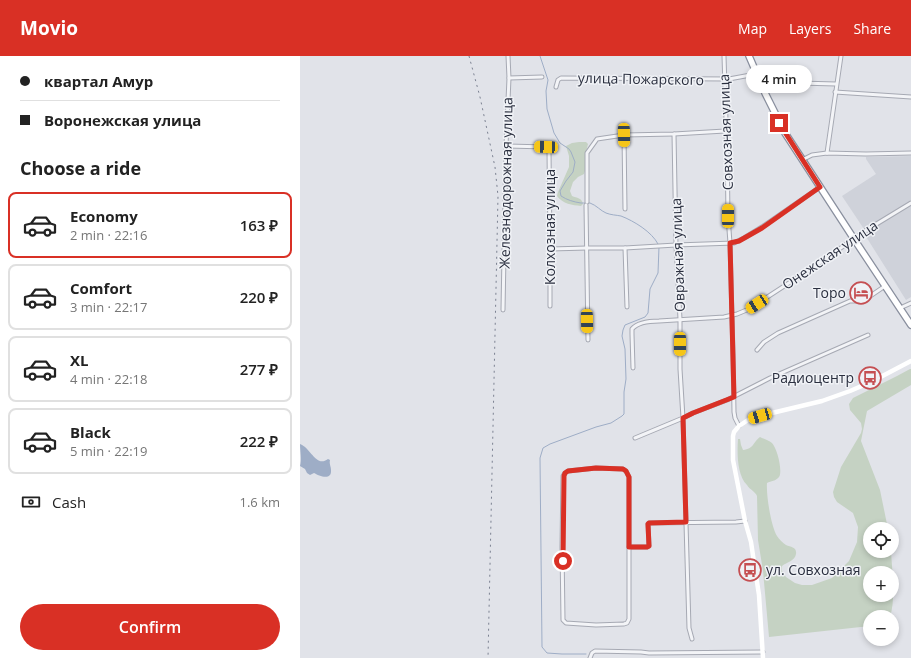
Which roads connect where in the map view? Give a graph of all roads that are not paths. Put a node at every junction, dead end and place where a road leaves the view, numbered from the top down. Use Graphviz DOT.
graph roads {
  1 [pos="508,56"];
  2 [pos="724,56"];
  3 [pos="749,56"];
  4 [pos="841,56"];
  5 [pos="756,74"];
  6 [pos="542,77"];
  7 [pos="509,78"];
  8 [pos="724,80"];
  9 [pos="759,82"];
  10 [pos="836,84"];
  11 [pos="556,87"];
  12 [pos="835,92"];
  13 [pos="911,97"];
  14 [pos="725,131"];
  15 [pos="674,134"];
  16 [pos="624,135"];
  17 [pos="506,146"];
  18 [pos="827,153"];
  19 [pos="911,153"];
  20 [pos="802,160"];
  21 [pos="820,187"];
  22 [pos="911,203"];
  23 [pos="625,209"];
  24 [pos="854,239"];
  25 [pos="730,243"];
  26 [pos="676,245"];
  27 [pos="587,248"];
  28 [pos="625,248"];
  29 [pos="550,249"];
  30 [pos="885,286"];
  31 [pos="911,303"];
  32 [pos="550,306"];
  33 [pos="627,307"];
  34 [pos="900,308"];
  35 [pos="503,310"];
  36 [pos="732,316"];
  37 [pos="680,319"];
  38 [pos="911,325"];
  39 [pos="868,335"];
  40 [pos="588,340"];
  41 [pos="757,350"];
  42 [pos="911,362"];
  43 [pos="633,368"];
  44 [pos="734,397"];
  45 [pos="683,418"];
  46 [pos="739,426"];
  47 [pos="635,438"];
  48 [pos="744,521"];
  49 [pos="686,522"];
  50 [pos="629,547"];
  51 [pos="692,639"];
  52 [pos="763,652"];
  53 [pos="590,658"];
  54 [pos="763,658"];
  1 -- 7 [label="street, Железнодорожная улица"];
  2 -- 8 [label="street, Совхозная улица"];
  3 -- 5 [label="highway"];
  4 -- 10 [label="street"];
  5 -- 8 [label="street, улица Пожарского"];
  5 -- 9 [label="highway"];
  6 -- 7 [label="street"];
  7 -- 17 [label="street, Железнодорожная улица"];
  8 -- 11 [label="street, улица Пожарского"];
  8 -- 14 [label="street, Совхозная улица"];
  9 -- 10 [label="street"];
  9 -- 20 [label="highway"];
  10 -- 12 [label="street"];
  12 -- 13 [label="street"];
  12 -- 18 [label="street"];
  14 -- 15 [label="street"];
  14 -- 25 [label="street, Совхозная улица"];
  15 -- 16 [label="street"];
  15 -- 26 [label="street, Овражная улица"];
  16 -- 23 [label="street"];
  16 -- 27 [label="street"];
  17 -- 29 [label="street, Колхозная улица"];
  17 -- 35 [label="street, Железнодорожная улица"];
  18 -- 19 [label="street"];
  18 -- 20 [label="street"];
  20 -- 21 [label="highway"];
  21 -- 24 [label="highway"];
  21 -- 25 [label="street"];
  22 -- 24 [label="street, Онежская улица"];
  24 -- 30 [label="highway"];
  24 -- 36 [label="street, Онежская улица"];
  25 -- 26 [label="street"];
  25 -- 36 [label="street, Совхозная улица"];
  26 -- 28 [label="street"];
  26 -- 37 [label="street, Овражная улица"];
  27 -- 28 [label="street"];
  27 -- 29 [label="street"];
  27 -- 40 [label="street"];
  28 -- 33 [label="street"];
  29 -- 32 [label="street, Колхозная улица"];
  30 -- 34 [label="highway"];
  30 -- 41 [label="street"];
  31 -- 34 [label="street"];
  34 -- 38 [label="highway"];
  36 -- 37 [label="street, Онежская улица"];
  36 -- 44 [label="street, Совхозная улица"];
  37 -- 43 [label="street, Онежская улица"];
  37 -- 45 [label="street, Овражная улица"];
  39 -- 44 [label="street"];
  42 -- 46 [label="main road"];
  44 -- 45 [label="street"];
  44 -- 46 [label="street, Совхозная улица"];
  45 -- 47 [label="street"];
  45 -- 49 [label="street, Овражная улица"];
  46 -- 48 [label="main road"];
  48 -- 49 [label="street"];
  48 -- 52 [label="main road"];
  49 -- 50 [label="street"];
  49 -- 51 [label="street, Овражная улица"];
  50 -- 50 [label="street"];
  52 -- 53 [label="street"];
  52 -- 54 [label="main road"];
}
